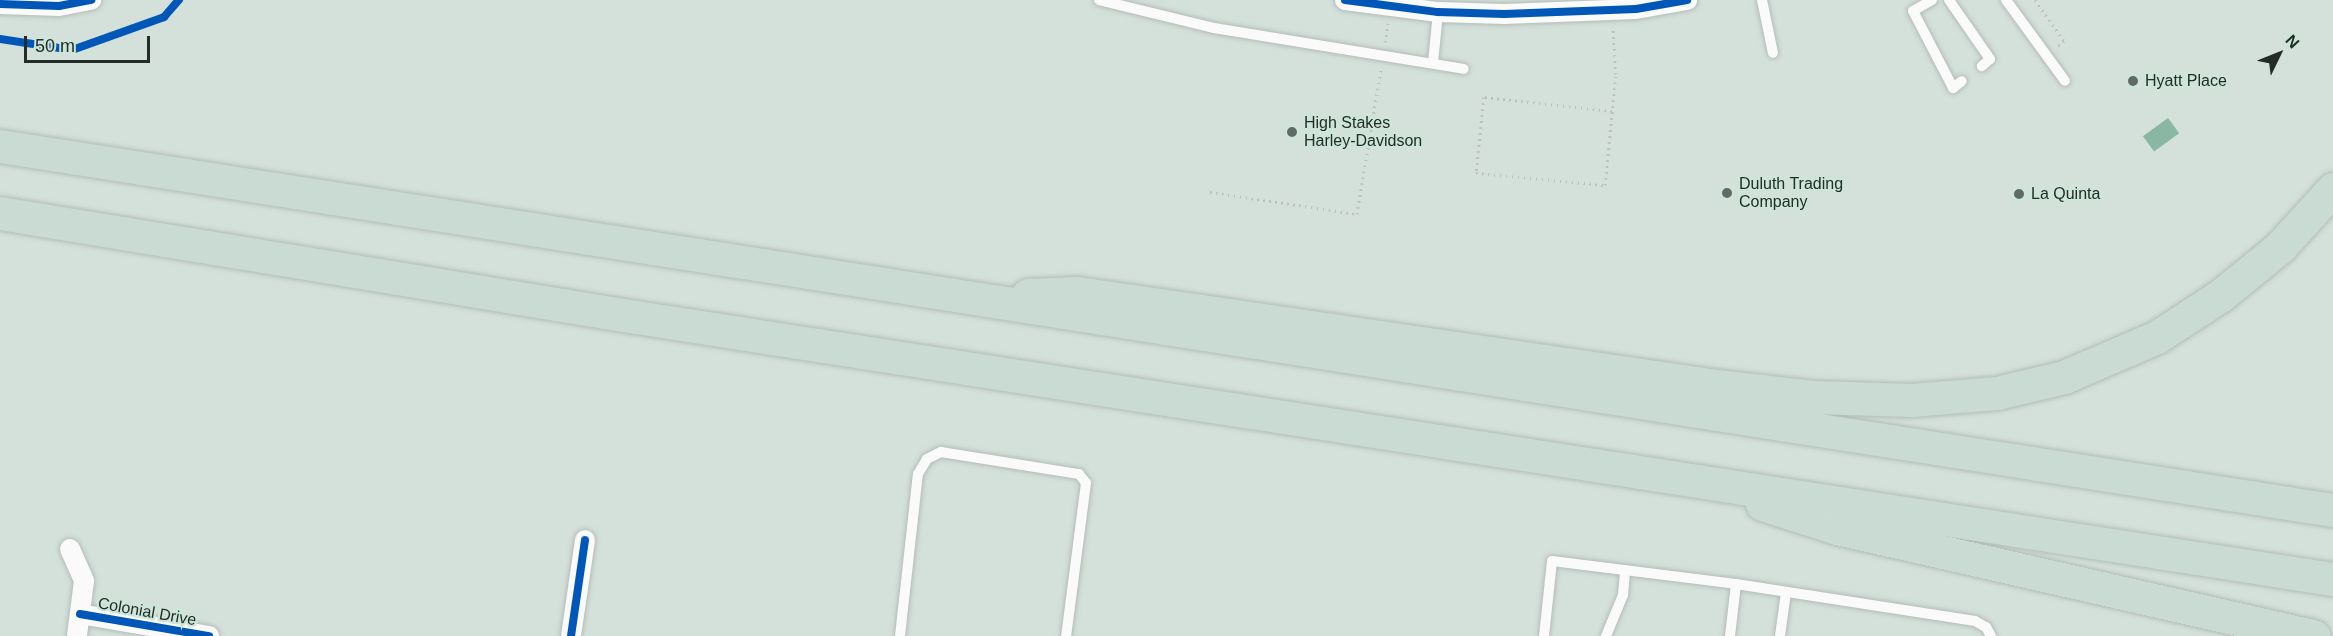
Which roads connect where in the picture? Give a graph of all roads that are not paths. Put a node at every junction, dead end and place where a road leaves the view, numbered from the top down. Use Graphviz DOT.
graph roads {
  1 [pos="91,0"];
  2 [pos="1099,0"];
  3 [pos="1345,0"];
  4 [pos="1687,0"];
  5 [pos="1762,0"];
  6 [pos="1932,0"];
  7 [pos="1949,0"];
  8 [pos="2006,0"];
  9 [pos="0,4"];
  10 [pos="1438,12"];
  11 [pos="1773,53"];
  12 [pos="1433,63"];
  13 [pos="1982,66"];
  14 [pos="1464,69"];
  15 [pos="1962,81"];
  16 [pos="2065,81"];
  17 [pos="0,146"];
  18 [pos="2333,189"];
  19 [pos="0,213"];
  20 [pos="960,298"];
  21 [pos="1702,480"];
  22 [pos="2333,510"];
  23 [pos="585,540"];
  24 [pos="70,549"];
  25 [pos="1625,570"];
  26 [pos="2333,579"];
  27 [pos="1736,584"];
  28 [pos="1786,592"];
  29 [pos="80,614"];
  30 [pos="77,636"];
  31 [pos="209,636"];
  32 [pos="570,636"];
  33 [pos="900,636"];
  34 [pos="1066,636"];
  35 [pos="1544,636"];
  36 [pos="1606,636"];
  37 [pos="1730,636"];
  38 [pos="1780,636"];
  39 [pos="1991,636"];
  40 [pos="2314,636"];
  1 -- 9 [label="street"];
  2 -- 12 [label="lane"];
  3 -- 10 [label="street"];
  4 -- 10 [label="street"];
  5 -- 11 [label="lane"];
  6 -- 15 [label="lane"];
  7 -- 13 [label="lane"];
  8 -- 16 [label="lane"];
  10 -- 12 [label="lane"];
  12 -- 14 [label="lane"];
  17 -- 20 [label="highway"];
  18 -- 20 [label="highway"];
  19 -- 21 [label="highway"];
  20 -- 22 [label="highway"];
  21 -- 26 [label="highway"];
  21 -- 40 [label="highway"];
  23 -- 32 [label="street"];
  24 -- 29 [label="street"];
  25 -- 27 [label="lane"];
  25 -- 35 [label="lane"];
  25 -- 36 [label="lane"];
  27 -- 28 [label="lane"];
  27 -- 37 [label="lane"];
  28 -- 38 [label="lane"];
  28 -- 39 [label="lane"];
  29 -- 30 [label="street"];
  29 -- 31 [label="street, Colonial Drive"];
  33 -- 34 [label="lane"];
}
